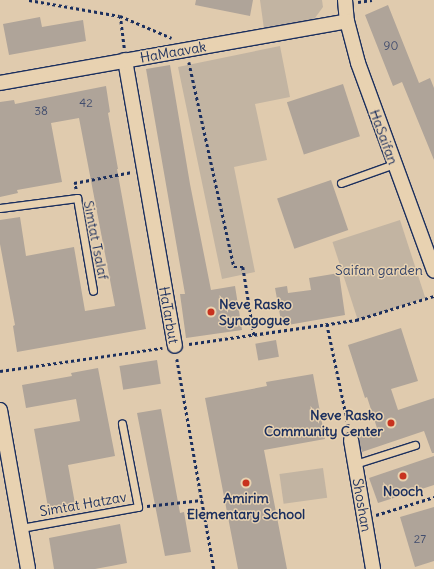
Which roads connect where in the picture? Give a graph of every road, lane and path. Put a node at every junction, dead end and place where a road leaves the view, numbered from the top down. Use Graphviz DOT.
graph roads {
  1 [pos="29,0"];
  2 [pos="345,0"];
  3 [pos="120,16"];
  4 [pos="347,21"];
  5 [pos="174,39"];
  6 [pos="186,50"];
  7 [pos="125,60"];
  8 [pos="0,83"];
  9 [pos="394,164"];
  10 [pos="144,169"];
  11 [pos="341,183"];
  12 [pos="77,198"];
  13 [pos="0,208"];
  14 [pos="434,271"];
  15 [pos="93,291"];
  16 [pos="434,296"];
  17 [pos="356,320"];
  18 [pos="327,324"];
  19 [pos="254,335"];
  20 [pos="175,346"];
  21 [pos="1,418"];
  22 [pos="122,424"];
  23 [pos="351,440"];
  24 [pos="415,445"];
  25 [pos="355,464"];
  26 [pos="434,497"];
  27 [pos="202,500"];
  28 [pos="138,507"];
  29 [pos="364,519"];
  30 [pos="21,528"];
  31 [pos="28,569"];
  32 [pos="214,569"];
  33 [pos="373,569"];
  1 -- 3 [label="path"];
  2 -- 4 [label="street, HaSaifan"];
  3 -- 5 [label="path"];
  3 -- 7 [label="path"];
  4 -- 6 [label="street, HaMaavak"];
  4 -- 9 [label="street, HaSaifan"];
  6 -- 7 [label="street, HaMaavak"];
  6 -- 19 [label="path"];
  7 -- 8 [label="street, HaMaavak"];
  7 -- 10 [label="street, HaTarbut"];
  9 -- 11 [label="lane"];
  9 -- 14 [label="street, HaSaifan"];
  10 -- 12 [label="path"];
  10 -- 20 [label="street, HaTarbut"];
  12 -- 13 [label="lane, Simtat Tsalaf"];
  12 -- 15 [label="lane, Simtat Tsalaf"];
  16 -- 17 [label="path"];
  18 -- 23 [label="path"];
  20 -- 27 [label="path, HaTarbut"];
  21 -- 30 [label="street"];
  22 -- 28 [label="lane, Simtat Hatzav"];
  23 -- 25 [label="street, Shoshan"];
  24 -- 25 [label="lane"];
  25 -- 29 [label="street, Shoshan"];
  26 -- 29 [label="path"];
  27 -- 28 [label="path"];
  27 -- 32 [label="path, HaTarbut"];
  28 -- 30 [label="lane, Simtat Hatzav"];
  29 -- 33 [label="street, Shoshan"];
  30 -- 31 [label="street"];
}
